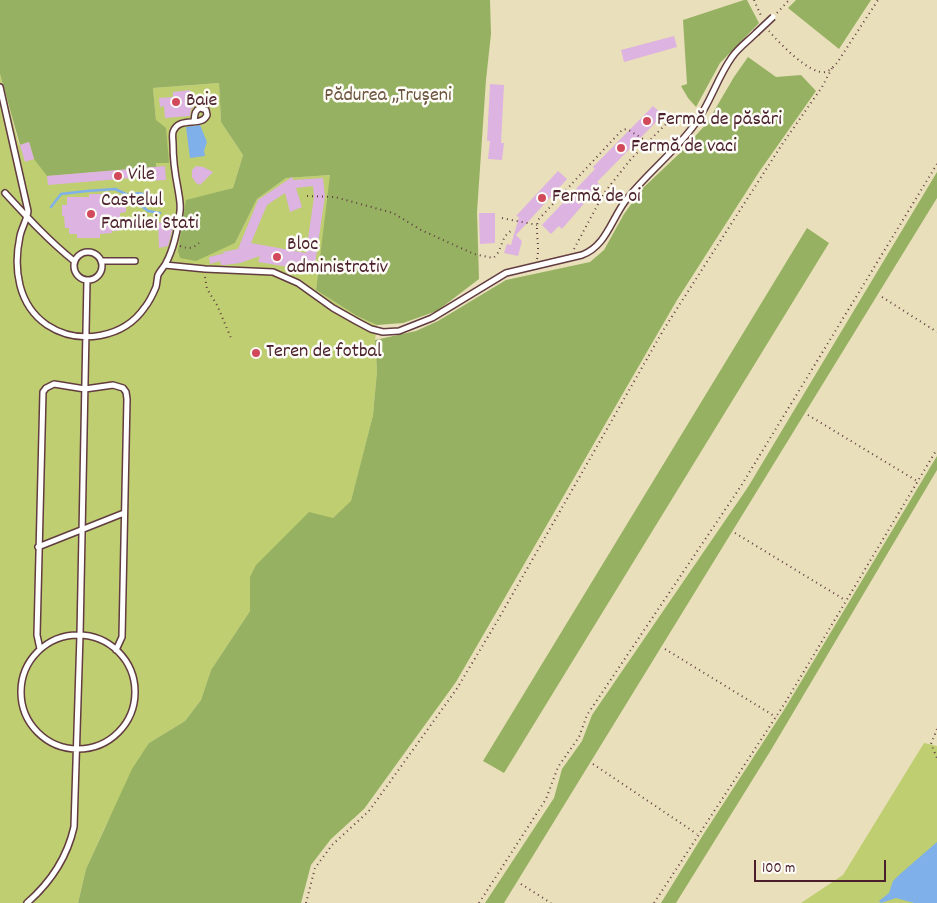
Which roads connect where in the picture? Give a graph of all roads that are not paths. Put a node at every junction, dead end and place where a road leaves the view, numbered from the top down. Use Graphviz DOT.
graph roads {
  1 [pos="773,17"];
  2 [pos="0,88"];
  3 [pos="194,121"];
  4 [pos="5,193"];
  5 [pos="27,219"];
  6 [pos="74,261"];
  7 [pos="101,261"];
  8 [pos="135,261"];
  9 [pos="165,265"];
  10 [pos="88,280"];
  11 [pos="86,337"];
  12 [pos="85,389"];
  13 [pos="124,513"];
  14 [pos="82,530"];
  15 [pos="38,547"];
  16 [pos="80,635"];
  17 [pos="40,649"];
  18 [pos="116,650"];
  19 [pos="77,748"];
  20 [pos="27,903"];
  1 -- 9 [label="lane, bridge"];
  2 -- 5 [label="lane"];
  3 -- 9 [label="lane"];
  4 -- 5 [label="lane"];
  5 -- 6 [label="lane"];
  5 -- 11 [label="lane"];
  6 -- 7 [label="lane"];
  6 -- 10 [label="lane"];
  7 -- 8 [label="lane"];
  7 -- 10 [label="lane"];
  9 -- 11 [label="lane"];
  10 -- 11 [label="lane"];
  11 -- 12 [label="lane"];
  12 -- 13 [label="lane"];
  12 -- 14 [label="lane"];
  12 -- 15 [label="lane"];
  13 -- 14 [label="lane"];
  13 -- 18 [label="lane"];
  14 -- 15 [label="lane"];
  14 -- 16 [label="lane"];
  15 -- 17 [label="lane"];
  16 -- 17 [label="lane"];
  16 -- 18 [label="lane"];
  16 -- 19 [label="lane"];
  17 -- 19 [label="lane"];
  18 -- 19 [label="lane"];
  19 -- 20 [label="lane"];
}
